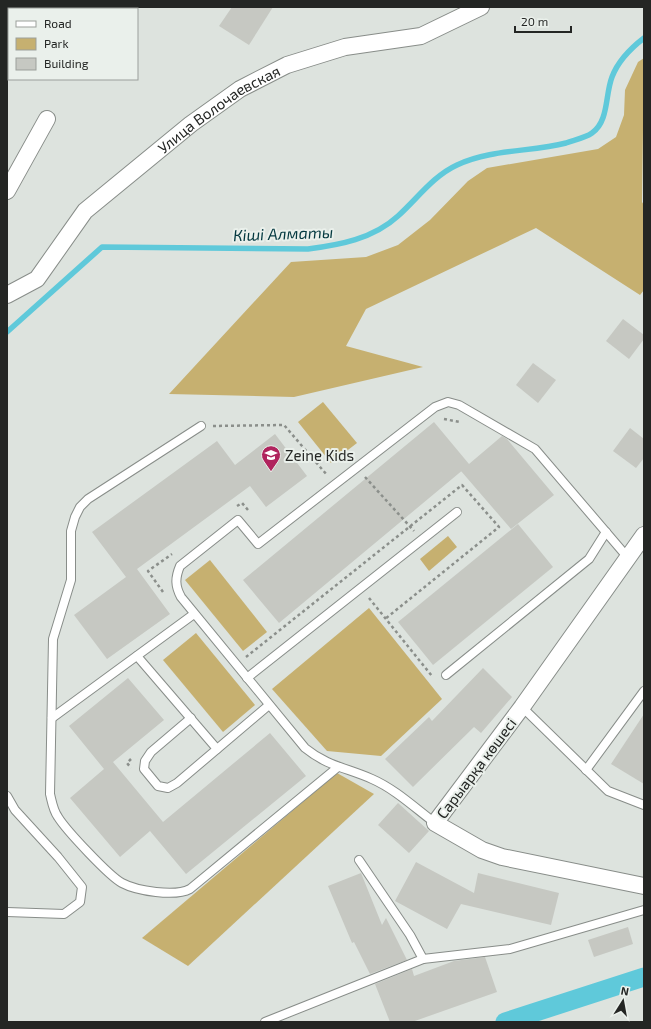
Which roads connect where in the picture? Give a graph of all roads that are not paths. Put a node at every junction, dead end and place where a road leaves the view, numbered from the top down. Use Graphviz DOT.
graph roads {
  1 [pos="481,7"];
  2 [pos="47,119"];
  3 [pos="7,191"];
  4 [pos="7,295"];
  5 [pos="200,426"];
  6 [pos="457,512"];
  7 [pos="606,532"];
  8 [pos="644,535"];
  9 [pos="629,559"];
  10 [pos="194,614"];
  11 [pos="137,656"];
  12 [pos="446,676"];
  13 [pos="247,678"];
  14 [pos="644,691"];
  15 [pos="269,705"];
  16 [pos="522,707"];
  17 [pos="52,718"];
  18 [pos="191,718"];
  19 [pos="217,749"];
  20 [pos="338,767"];
  21 [pos="586,770"];
  22 [pos="7,796"];
  23 [pos="644,805"];
  24 [pos="435,823"];
  25 [pos="359,860"];
  26 [pos="644,886"];
  27 [pos="644,910"];
  28 [pos="7,912"];
  29 [pos="424,959"];
  30 [pos="265,1022"];
  1 -- 4 [label="street, Улица Волочаевская"];
  2 -- 3 [label="street"];
  5 -- 17 [label="lane"];
  6 -- 13 [label="lane"];
  7 -- 9 [label="lane"];
  7 -- 10 [label="lane"];
  7 -- 12 [label="lane"];
  8 -- 9 [label="street, Сарыарқа көшесі"];
  9 -- 16 [label="street, Сарыарқа көшесі"];
  10 -- 11 [label="lane"];
  10 -- 13 [label="lane"];
  11 -- 17 [label="lane"];
  11 -- 18 [label="lane"];
  13 -- 15 [label="lane"];
  14 -- 21 [label="lane"];
  15 -- 19 [label="lane"];
  15 -- 20 [label="lane"];
  16 -- 21 [label="lane"];
  16 -- 24 [label="street, Сарыарқа көшесі"];
  17 -- 20 [label="lane"];
  18 -- 19 [label="lane"];
  18 -- 19 [label="lane"];
  20 -- 24 [label="lane"];
  21 -- 23 [label="lane"];
  22 -- 28 [label="lane"];
  24 -- 26 [label="street, Сарыарқа көшесі"];
  25 -- 29 [label="lane"];
  27 -- 29 [label="lane"];
  29 -- 30 [label="lane"];
}
